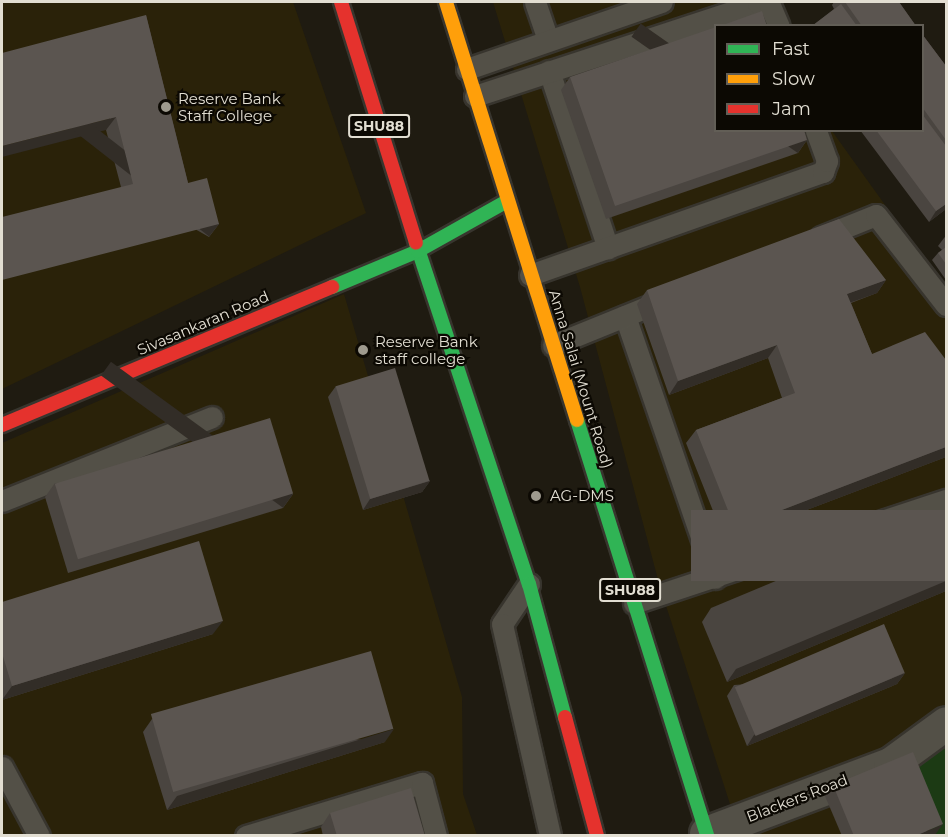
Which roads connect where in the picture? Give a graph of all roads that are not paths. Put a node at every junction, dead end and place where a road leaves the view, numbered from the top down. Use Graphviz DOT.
graph roads {
  1 [pos="341,2"];
  2 [pos="446,2"];
  3 [pos="535,2"];
  4 [pos="662,2"];
  5 [pos="778,24"];
  6 [pos="548,39"];
  7 [pos="466,69"];
  8 [pos="549,71"];
  9 [pos="475,96"];
  10 [pos="817,132"];
  11 [pos="507,201"];
  12 [pos="800,246"];
  13 [pos="608,248"];
  14 [pos="418,251"];
  15 [pos="531,275"];
  16 [pos="680,294"];
  17 [pos="946,305"];
  18 [pos="625,316"];
  19 [pos="553,345"];
  20 [pos="212,417"];
  21 [pos="2,425"];
  22 [pos="946,500"];
  23 [pos="2,501"];
  24 [pos="715,578"];
  25 [pos="529,584"];
  26 [pos="634,603"];
  27 [pos="946,723"];
  28 [pos="2,767"];
  29 [pos="294,828"];
  30 [pos="707,834"];
  31 [pos="39,836"];
  32 [pos="246,836"];
  33 [pos="436,836"];
  34 [pos="550,836"];
  35 [pos="597,836"];
  1 -- 14 [label="main road, SHU88"];
  2 -- 7 [label="main road, Anna Salai (Mount Road) / SHU88"];
  3 -- 6 [label="lane"];
  4 -- 6 [label="lane"];
  5 -- 8 [label="lane"];
  6 -- 7 [label="lane"];
  7 -- 9 [label="main road, Anna Salai (Mount Road) / SHU88"];
  8 -- 9 [label="lane"];
  8 -- 13 [label="lane"];
  9 -- 11 [label="main road, Anna Salai (Mount Road) / SHU88"];
  10 -- 13 [label="lane"];
  11 -- 14 [label="main road, Sivasankaran Road"];
  11 -- 15 [label="main road, Anna Salai (Mount Road) / SHU88"];
  12 -- 17 [label="lane"];
  13 -- 15 [label="lane"];
  14 -- 21 [label="main road, Sivasankaran Road"];
  14 -- 25 [label="main road, SHU88"];
  15 -- 19 [label="main road, Anna Salai (Mount Road) / SHU88"];
  16 -- 18 [label="lane"];
  18 -- 19 [label="lane"];
  18 -- 24 [label="lane"];
  19 -- 26 [label="main road, Anna Salai (Mount Road) / SHU88"];
  20 -- 23 [label="lane"];
  22 -- 24 [label="lane"];
  24 -- 26 [label="lane"];
  25 -- 34 [label="lane"];
  25 -- 35 [label="main road, SHU88"];
  26 -- 30 [label="main road, Anna Salai (Mount Road) / SHU88"];
  27 -- 30 [label="street, Blackers Road"];
  28 -- 31 [label="lane"];
  29 -- 32 [label="lane"];
  29 -- 33 [label="lane"];
}
